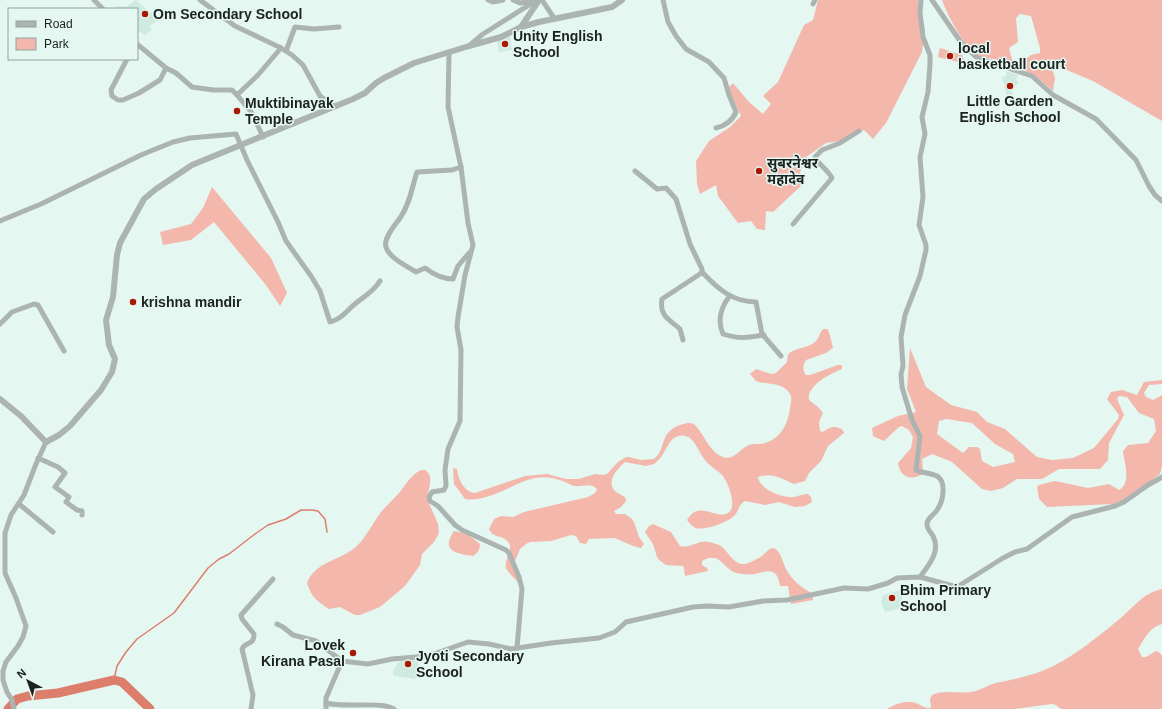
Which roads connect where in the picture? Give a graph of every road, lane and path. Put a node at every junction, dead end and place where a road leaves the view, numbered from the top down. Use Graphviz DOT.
graph roads {
  1 [pos="94,0"];
  2 [pos="200,0"];
  3 [pos="488,0"];
  4 [pos="503,0"];
  5 [pos="513,0"];
  6 [pos="539,0"];
  7 [pos="622,0"];
  8 [pos="664,0"];
  9 [pos="921,0"];
  10 [pos="932,0"];
  11 [pos="102,8"];
  12 [pos="554,18"];
  13 [pos="339,27"];
  14 [pos="521,27"];
  15 [pos="138,45"];
  16 [pos="469,46"];
  17 [pos="281,48"];
  18 [pos="286,51"];
  19 [pos="449,53"];
  20 [pos="127,60"];
  21 [pos="166,68"];
  22 [pos="238,95"];
  23 [pos="334,107"];
  24 [pos="716,128"];
  25 [pos="859,131"];
  26 [pos="263,137"];
  27 [pos="241,146"];
  28 [pos="461,167"];
  29 [pos="635,171"];
  30 [pos="1162,201"];
  31 [pos="0,221"];
  32 [pos="794,224"];
  33 [pos="471,251"];
  34 [pos="702,272"];
  35 [pos="380,281"];
  36 [pos="729,297"];
  37 [pos="0,324"];
  38 [pos="764,336"];
  39 [pos="683,340"];
  40 [pos="64,351"];
  41 [pos="781,356"];
  42 [pos="0,399"];
  43 [pos="46,442"];
  44 [pos="38,458"];
  45 [pos="1162,477"];
  46 [pos="18,504"];
  47 [pos="82,515"];
  48 [pos="53,532"];
  49 [pos="920,577"];
  50 [pos="273,579"];
  51 [pos="277,624"];
  52 [pos="517,648"];
  53 [pos="342,662"];
  54 [pos="326,703"];
  55 [pos="14,709"];
  56 [pos="251,709"];
  57 [pos="326,709"];
  58 [pos="394,709"];
  1 -- 11 [label="street"];
  2 -- 17 [label="street"];
  3 -- 4 [label="street"];
  5 -- 6 [label="street"];
  6 -- 12 [label="street"];
  6 -- 14 [label="street"];
  6 -- 16 [label="street"];
  7 -- 12 [label="street"];
  8 -- 24 [label="street"];
  9 -- 49 [label="street"];
  10 -- 30 [label="street"];
  12 -- 14 [label="street"];
  13 -- 18 [label="street"];
  14 -- 16 [label="street"];
  15 -- 21 [label="street"];
  16 -- 19 [label="street"];
  17 -- 18 [label="street"];
  17 -- 22 [label="street"];
  18 -- 23 [label="street"];
  19 -- 23 [label="street"];
  19 -- 28 [label="street"];
  20 -- 21 [label="street"];
  21 -- 22 [label="street"];
  22 -- 26 [label="street"];
  23 -- 26 [label="street"];
  25 -- 32 [label="street"];
  26 -- 27 [label="street"];
  27 -- 31 [label="street"];
  27 -- 35 [label="street"];
  27 -- 43 [label="street"];
  28 -- 33 [label="street"];
  28 -- 33 [label="street"];
  29 -- 34 [label="street"];
  33 -- 52 [label="street"];
  34 -- 36 [label="street"];
  34 -- 39 [label="street"];
  36 -- 38 [label="street"];
  36 -- 38 [label="street"];
  37 -- 40 [label="street"];
  38 -- 41 [label="street"];
  42 -- 43 [label="street"];
  43 -- 44 [label="street"];
  44 -- 46 [label="street"];
  44 -- 47 [label="street"];
  45 -- 49 [label="street"];
  46 -- 48 [label="street"];
  46 -- 55 [label="street"];
  49 -- 52 [label="street"];
  50 -- 56 [label="street"];
  51 -- 53 [label="street"];
  52 -- 53 [label="street"];
  53 -- 54 [label="street"];
  54 -- 57 [label="street"];
  54 -- 58 [label="street"];
}
